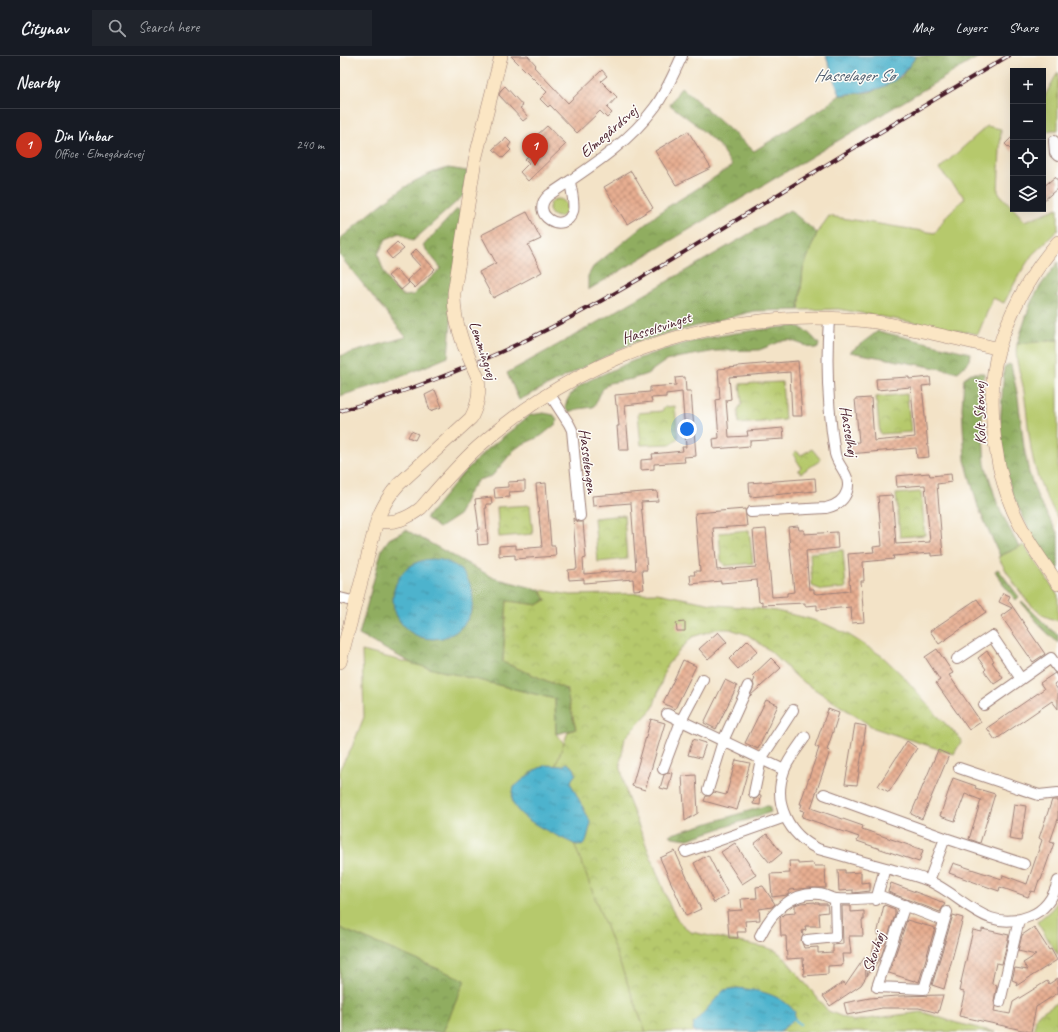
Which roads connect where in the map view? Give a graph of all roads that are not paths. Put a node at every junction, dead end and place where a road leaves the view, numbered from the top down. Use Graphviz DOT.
graph roads {
  1 [pos="501,56"];
  2 [pos="682,56"];
  3 [pos="1054,141"];
  4 [pos="1058,156"];
  5 [pos="570,180"];
  6 [pos="1058,242"];
  7 [pos="829,318"];
  8 [pos="999,349"];
  9 [pos="549,393"];
  10 [pos="751,512"];
  11 [pos="580,516"];
  12 [pos="377,521"];
  13 [pos="1058,584"];
  14 [pos="340,598"];
  15 [pos="356,602"];
  16 [pos="957,659"];
  17 [pos="340,662"];
  18 [pos="1058,668"];
  19 [pos="703,679"];
  20 [pos="1021,679"];
  21 [pos="748,686"];
  22 [pos="984,705"];
  23 [pos="793,710"];
  24 [pos="667,714"];
  25 [pos="681,721"];
  26 [pos="805,737"];
  27 [pos="723,741"];
  28 [pos="761,759"];
  29 [pos="959,768"];
  30 [pos="663,769"];
  31 [pos="784,770"];
  32 [pos="708,790"];
  33 [pos="754,793"];
  34 [pos="824,794"];
  35 [pos="1058,794"];
  36 [pos="785,817"];
  37 [pos="945,838"];
  38 [pos="686,852"];
  39 [pos="1024,864"];
  40 [pos="885,868"];
  41 [pos="930,881"];
  42 [pos="1058,882"];
  43 [pos="877,899"];
  44 [pos="835,900"];
  45 [pos="905,905"];
  46 [pos="1019,920"];
  47 [pos="760,936"];
  48 [pos="807,940"];
  49 [pos="1000,1002"];
  1 -- 12 [label="street, Lemmingvej, bridge"];
  2 -- 5 [label="street, Elmegårdsvej"];
  3 -- 4 [label="street"];
  6 -- 8 [label="street, Kolt Skovvej"];
  7 -- 8 [label="street, Hasselsvinget"];
  7 -- 9 [label="street, Hasselsvinget"];
  7 -- 10 [label="street, Hasselhøj"];
  8 -- 13 [label="street, Kolt Skovvej"];
  9 -- 11 [label="street, Hasselengen"];
  9 -- 12 [label="street, Hasselsvinget"];
  12 -- 15 [label="street, Lemmingvej"];
  14 -- 15 [label="street"];
  15 -- 17 [label="street, Lemmingvej"];
  16 -- 20 [label="street"];
  18 -- 20 [label="street"];
  19 -- 25 [label="street"];
  20 -- 22 [label="street"];
  21 -- 27 [label="street"];
  23 -- 28 [label="street"];
  24 -- 25 [label="street"];
  25 -- 27 [label="street"];
  25 -- 30 [label="street"];
  26 -- 31 [label="street"];
  27 -- 28 [label="street"];
  27 -- 32 [label="street"];
  28 -- 31 [label="street"];
  28 -- 33 [label="street"];
  29 -- 35 [label="street"];
  31 -- 36 [label="street"];
  34 -- 37 [label="street"];
  36 -- 38 [label="street"];
  36 -- 40 [label="street"];
  37 -- 39 [label="street"];
  37 -- 41 [label="street"];
  40 -- 41 [label="street"];
  40 -- 43 [label="street"];
  41 -- 46 [label="street"];
  42 -- 46 [label="street"];
  43 -- 44 [label="street, Skovhøj"];
  43 -- 45 [label="street, Skovhøj"];
  44 -- 47 [label="street, Skovhøj"];
  44 -- 48 [label="street"];
  45 -- 45 [label="street, Skovhøj"];
  46 -- 49 [label="street"];
}
